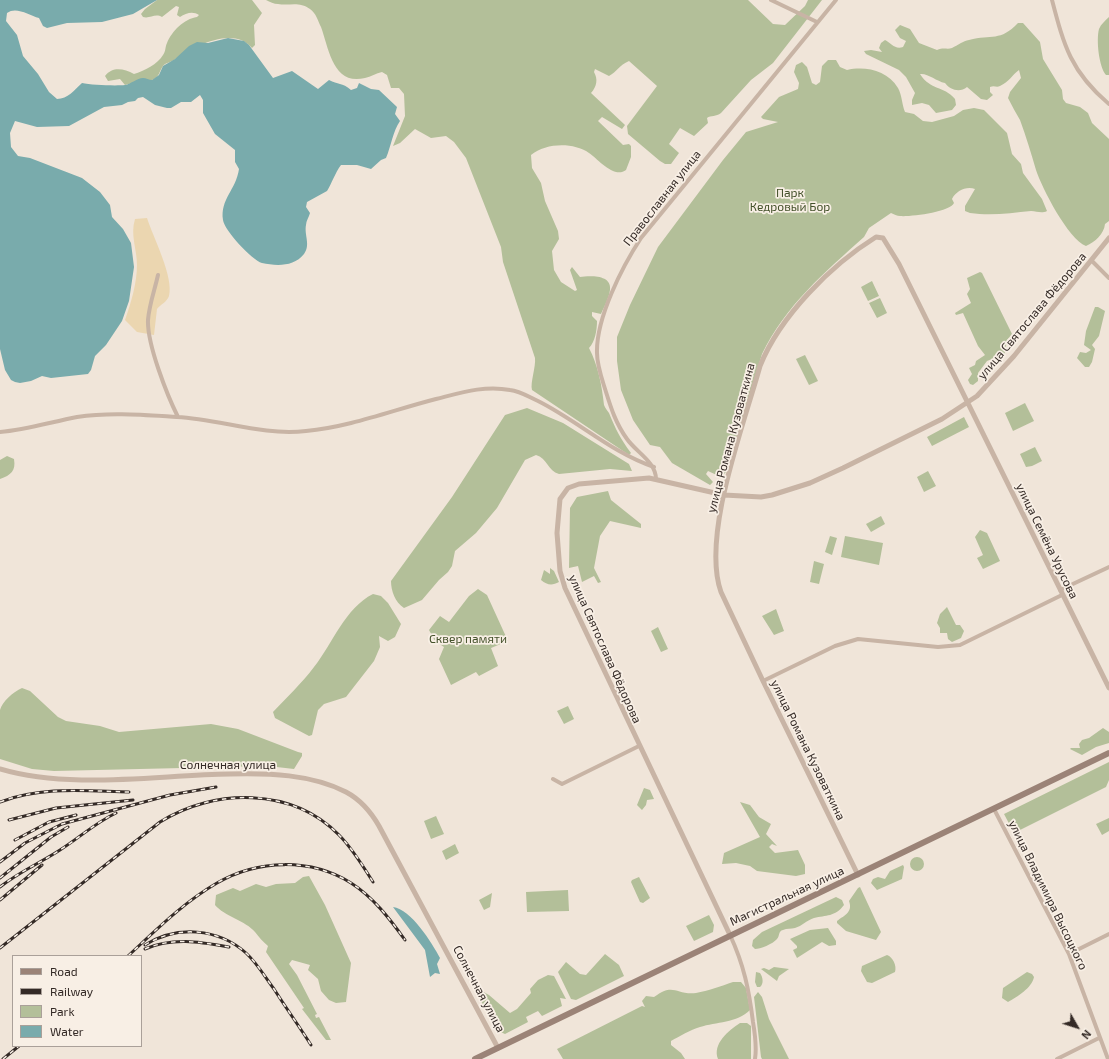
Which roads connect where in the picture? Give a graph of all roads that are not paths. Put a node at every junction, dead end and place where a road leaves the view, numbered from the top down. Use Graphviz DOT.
graph roads {
  1 [pos="771,0"];
  2 [pos="836,0"];
  3 [pos="1052,0"];
  4 [pos="817,22"];
  5 [pos="1109,104"];
  6 [pos="1109,238"];
  7 [pos="1092,261"];
  8 [pos="158,275"];
  9 [pos="1109,278"];
  10 [pos="967,402"];
  11 [pos="178,417"];
  12 [pos="0,432"];
  13 [pos="654,468"];
  14 [pos="656,479"];
  15 [pos="724,495"];
  16 [pos="1109,567"];
  17 [pos="1061,593"];
  18 [pos="763,681"];
  19 [pos="1109,688"];
  20 [pos="639,746"];
  21 [pos="1109,753"];
  22 [pos="0,770"];
  23 [pos="553,779"];
  24 [pos="994,809"];
  25 [pos="858,874"];
  26 [pos="1109,934"];
  27 [pos="730,935"];
  28 [pos="1069,954"];
  29 [pos="1099,1038"];
  30 [pos="498,1048"];
  31 [pos="475,1059"];
  32 [pos="755,1059"];
  33 [pos="1057,1059"];
  34 [pos="1108,1059"];
  1 -- 4 [label="street"];
  2 -- 4 [label="street, Православная улица"];
  3 -- 5 [label="street"];
  4 -- 13 [label="street, Православная улица"];
  6 -- 7 [label="street, улица Святослава Фёдорова"];
  7 -- 9 [label="street"];
  7 -- 10 [label="street, улица Святослава Фёдорова"];
  8 -- 11 [label="street"];
  10 -- 15 [label="street, улица Святослава Фёдорова"];
  10 -- 15 [label="street, улица Романа Кузоваткина"];
  10 -- 17 [label="street, улица Семёна Урусова"];
  11 -- 12 [label="street"];
  11 -- 13 [label="street"];
  13 -- 14 [label="street"];
  14 -- 15 [label="street, улица Святослава Фёдорова"];
  14 -- 20 [label="street, улица Святослава Фёдорова"];
  15 -- 18 [label="street, улица Романа Кузоваткина"];
  16 -- 17 [label="street"];
  17 -- 18 [label="street"];
  17 -- 19 [label="street, улица Семёна Урусова"];
  18 -- 25 [label="street, улица Романа Кузоваткина"];
  20 -- 23 [label="street"];
  20 -- 27 [label="street, улица Святослава Фёдорова"];
  21 -- 24 [label="main road, Магистральная улица"];
  22 -- 30 [label="street, Солнечная улица"];
  24 -- 25 [label="main road, Магистральная улица"];
  24 -- 28 [label="street, улица Владимира Высоцкого"];
  25 -- 27 [label="main road, Магистральная улица"];
  26 -- 28 [label="street"];
  27 -- 30 [label="main road, Магистральная улица"];
  27 -- 32 [label="street"];
  28 -- 29 [label="street, улица Владимира Высоцкого"];
  29 -- 33 [label="street"];
  29 -- 34 [label="street, улица Владимира Высоцкого"];
  30 -- 31 [label="main road, Магистральная улица"];
}
